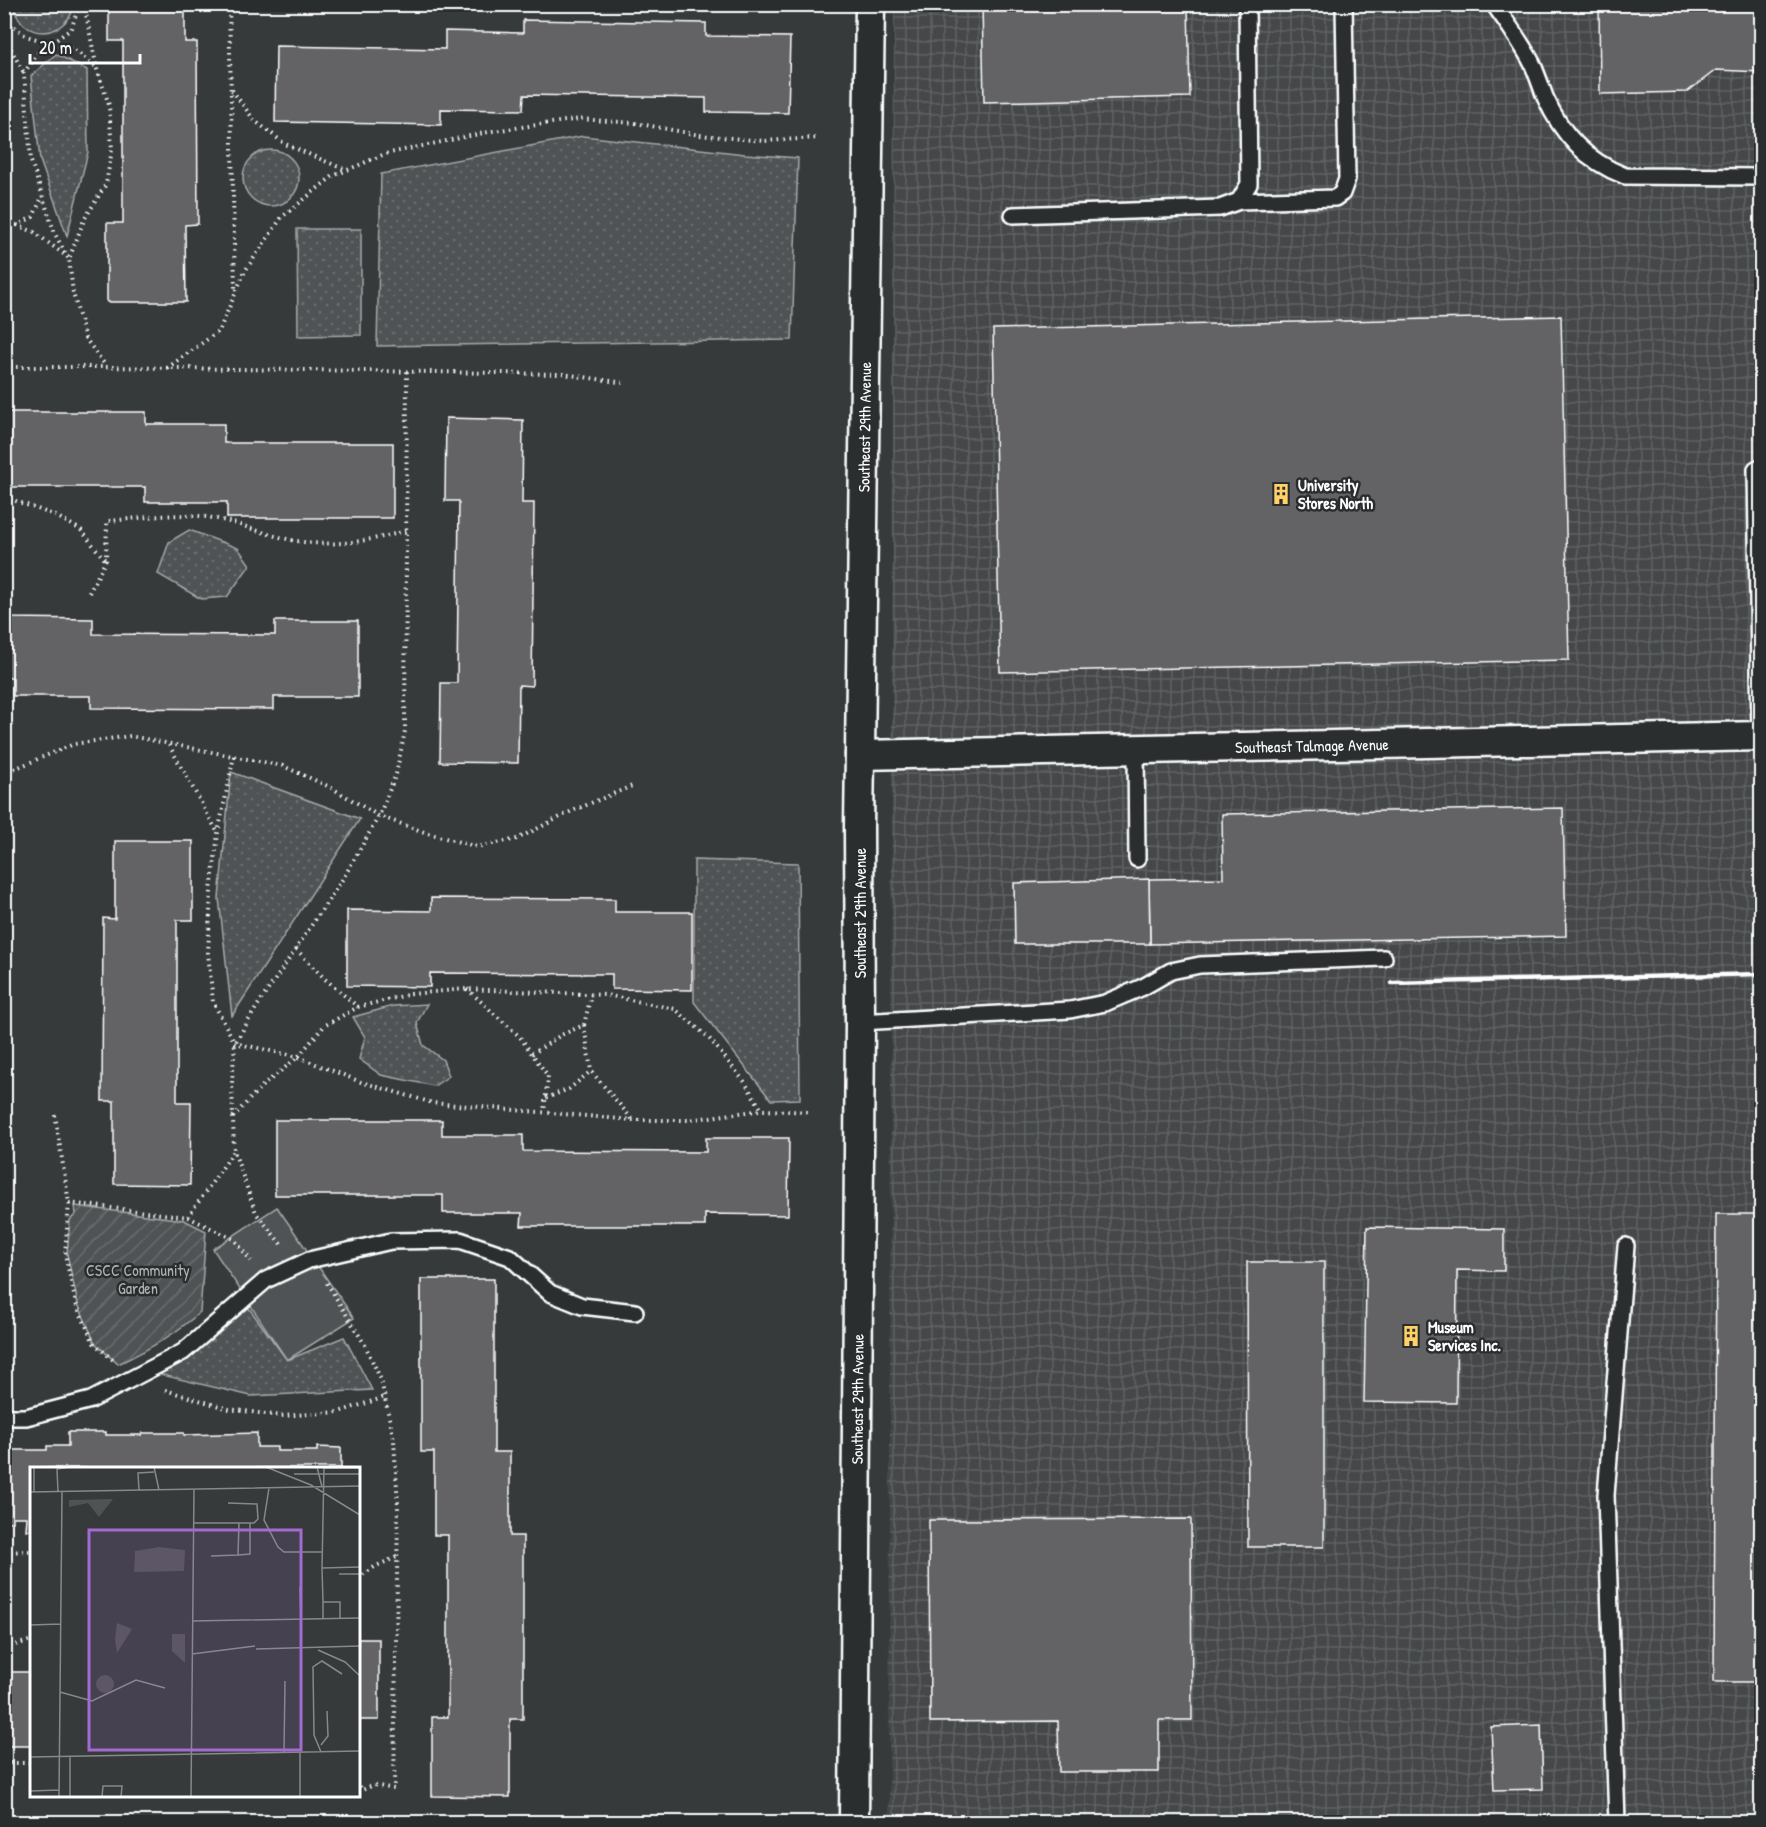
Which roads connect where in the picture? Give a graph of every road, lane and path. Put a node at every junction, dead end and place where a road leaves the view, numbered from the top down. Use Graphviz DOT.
graph roads {
  1 [pos="82,4"];
  2 [pos="230,4"];
  3 [pos="870,4"];
  4 [pos="1247,4"];
  5 [pos="1344,4"];
  6 [pos="1494,4"];
  7 [pos="5,16"];
  8 [pos="52,43"];
  9 [pos="98,69"];
  10 [pos="24,73"];
  11 [pos="232,89"];
  12 [pos="818,138"];
  13 [pos="346,170"];
  14 [pos="1761,177"];
  15 [pos="43,196"];
  16 [pos="1239,201"];
  17 [pos="1013,215"];
  18 [pos="4,224"];
  19 [pos="17,225"];
  20 [pos="69,259"];
  21 [pos="236,292"];
  22 [pos="107,366"];
  23 [pos="4,367"];
  24 [pos="167,368"];
  25 [pos="407,371"];
  26 [pos="626,383"];
  27 [pos="1756,469"];
  28 [pos="4,499"];
  29 [pos="406,531"];
  30 [pos="106,560"];
  31 [pos="89,593"];
  32 [pos="1761,736"];
  33 [pos="169,744"];
  34 [pos="1136,750"];
  35 [pos="860,755"];
  36 [pos="234,756"];
  37 [pos="14,769"];
  38 [pos="632,786"];
  39 [pos="379,816"];
  40 [pos="218,833"];
  41 [pos="1137,859"];
  42 [pos="296,949"];
  43 [pos="1384,958"];
  44 [pos="466,989"];
  45 [pos="591,995"];
  46 [pos="358,1007"];
  47 [pos="860,1022"];
  48 [pos="584,1025"];
  49 [pos="235,1043"];
  50 [pos="532,1054"];
  51 [pos="298,1057"];
  52 [pos="591,1071"];
  53 [pos="546,1098"];
  54 [pos="762,1110"];
  55 [pos="544,1111"];
  56 [pos="810,1112"];
  57 [pos="55,1115"];
  58 [pos="233,1117"];
  59 [pos="633,1120"];
  60 [pos="234,1151"];
  61 [pos="69,1203"];
  62 [pos="188,1216"];
  63 [pos="1626,1246"];
  64 [pos="309,1260"];
  65 [pos="266,1281"];
  66 [pos="634,1312"];
  67 [pos="132,1379"];
  68 [pos="385,1397"];
  69 [pos="4,1417"];
  70 [pos="30,1551"];
  71 [pos="4,1552"];
  72 [pos="397,1557"];
  73 [pos="360,1577"];
  74 [pos="30,1641"];
  75 [pos="4,1644"];
  76 [pos="4,1763"];
  77 [pos="30,1763"];
  78 [pos="360,1786"];
  79 [pos="854,1822"];
  80 [pos="1617,1822"];
  1 -- 8 [label="path"];
  1 -- 9 [label="path"];
  2 -- 11 [label="path"];
  3 -- 35 [label="street, Southeast 29th Avenue"];
  4 -- 16 [label="lane"];
  5 -- 16 [label="lane"];
  6 -- 14 [label="lane"];
  7 -- 8 [label="path"];
  7 -- 10 [label="path"];
  8 -- 9 [label="path"];
  8 -- 10 [label="path"];
  9 -- 20 [label="path"];
  10 -- 15 [label="path"];
  11 -- 13 [label="path"];
  11 -- 21 [label="path"];
  12 -- 13 [label="path"];
  13 -- 21 [label="path"];
  15 -- 19 [label="path"];
  15 -- 20 [label="path"];
  16 -- 17 [label="lane"];
  18 -- 19 [label="path"];
  19 -- 20 [label="path"];
  20 -- 22 [label="path"];
  21 -- 24 [label="path"];
  22 -- 23 [label="path"];
  22 -- 24 [label="path"];
  24 -- 25 [label="path"];
  25 -- 26 [label="path"];
  25 -- 29 [label="path"];
  27 -- 32 [label="lane"];
  28 -- 30 [label="path"];
  29 -- 30 [label="path"];
  29 -- 39 [label="path"];
  30 -- 31 [label="path"];
  32 -- 34 [label="street, Southeast Talmage Avenue"];
  33 -- 36 [label="path"];
  33 -- 37 [label="path"];
  33 -- 40 [label="path"];
  34 -- 35 [label="street, Southeast Talmage Avenue"];
  34 -- 41 [label="lane"];
  35 -- 47 [label="street, Southeast 29th Avenue"];
  36 -- 39 [label="path"];
  36 -- 40 [label="path"];
  38 -- 39 [label="path"];
  39 -- 42 [label="path"];
  40 -- 49 [label="path"];
  42 -- 46 [label="path"];
  42 -- 49 [label="path"];
  43 -- 47 [label="lane"];
  44 -- 45 [label="path"];
  44 -- 46 [label="path"];
  44 -- 50 [label="path"];
  45 -- 48 [label="path"];
  45 -- 54 [label="path"];
  46 -- 51 [label="path"];
  47 -- 79 [label="street, Southeast 29th Avenue"];
  48 -- 50 [label="path"];
  48 -- 52 [label="path"];
  49 -- 51 [label="path"];
  49 -- 58 [label="path"];
  50 -- 53 [label="path"];
  51 -- 55 [label="path"];
  51 -- 58 [label="path"];
  52 -- 53 [label="path"];
  52 -- 59 [label="path"];
  53 -- 55 [label="path"];
  54 -- 56 [label="path"];
  54 -- 59 [label="path"];
  55 -- 59 [label="path"];
  57 -- 61 [label="path"];
  58 -- 60 [label="path"];
  60 -- 62 [label="path"];
  60 -- 64 [label="path"];
  61 -- 62 [label="path"];
  61 -- 67 [label="path"];
  62 -- 65 [label="path"];
  63 -- 80 [label="lane"];
  64 -- 65 [label="lane"];
  64 -- 66 [label="lane"];
  64 -- 68 [label="path"];
  65 -- 67 [label="lane"];
  67 -- 68 [label="path"];
  67 -- 69 [label="lane"];
  68 -- 72 [label="path"];
  70 -- 71 [label="path"];
  72 -- 73 [label="path"];
  72 -- 78 [label="path"];
  74 -- 75 [label="path"];
  76 -- 77 [label="path"];
}
